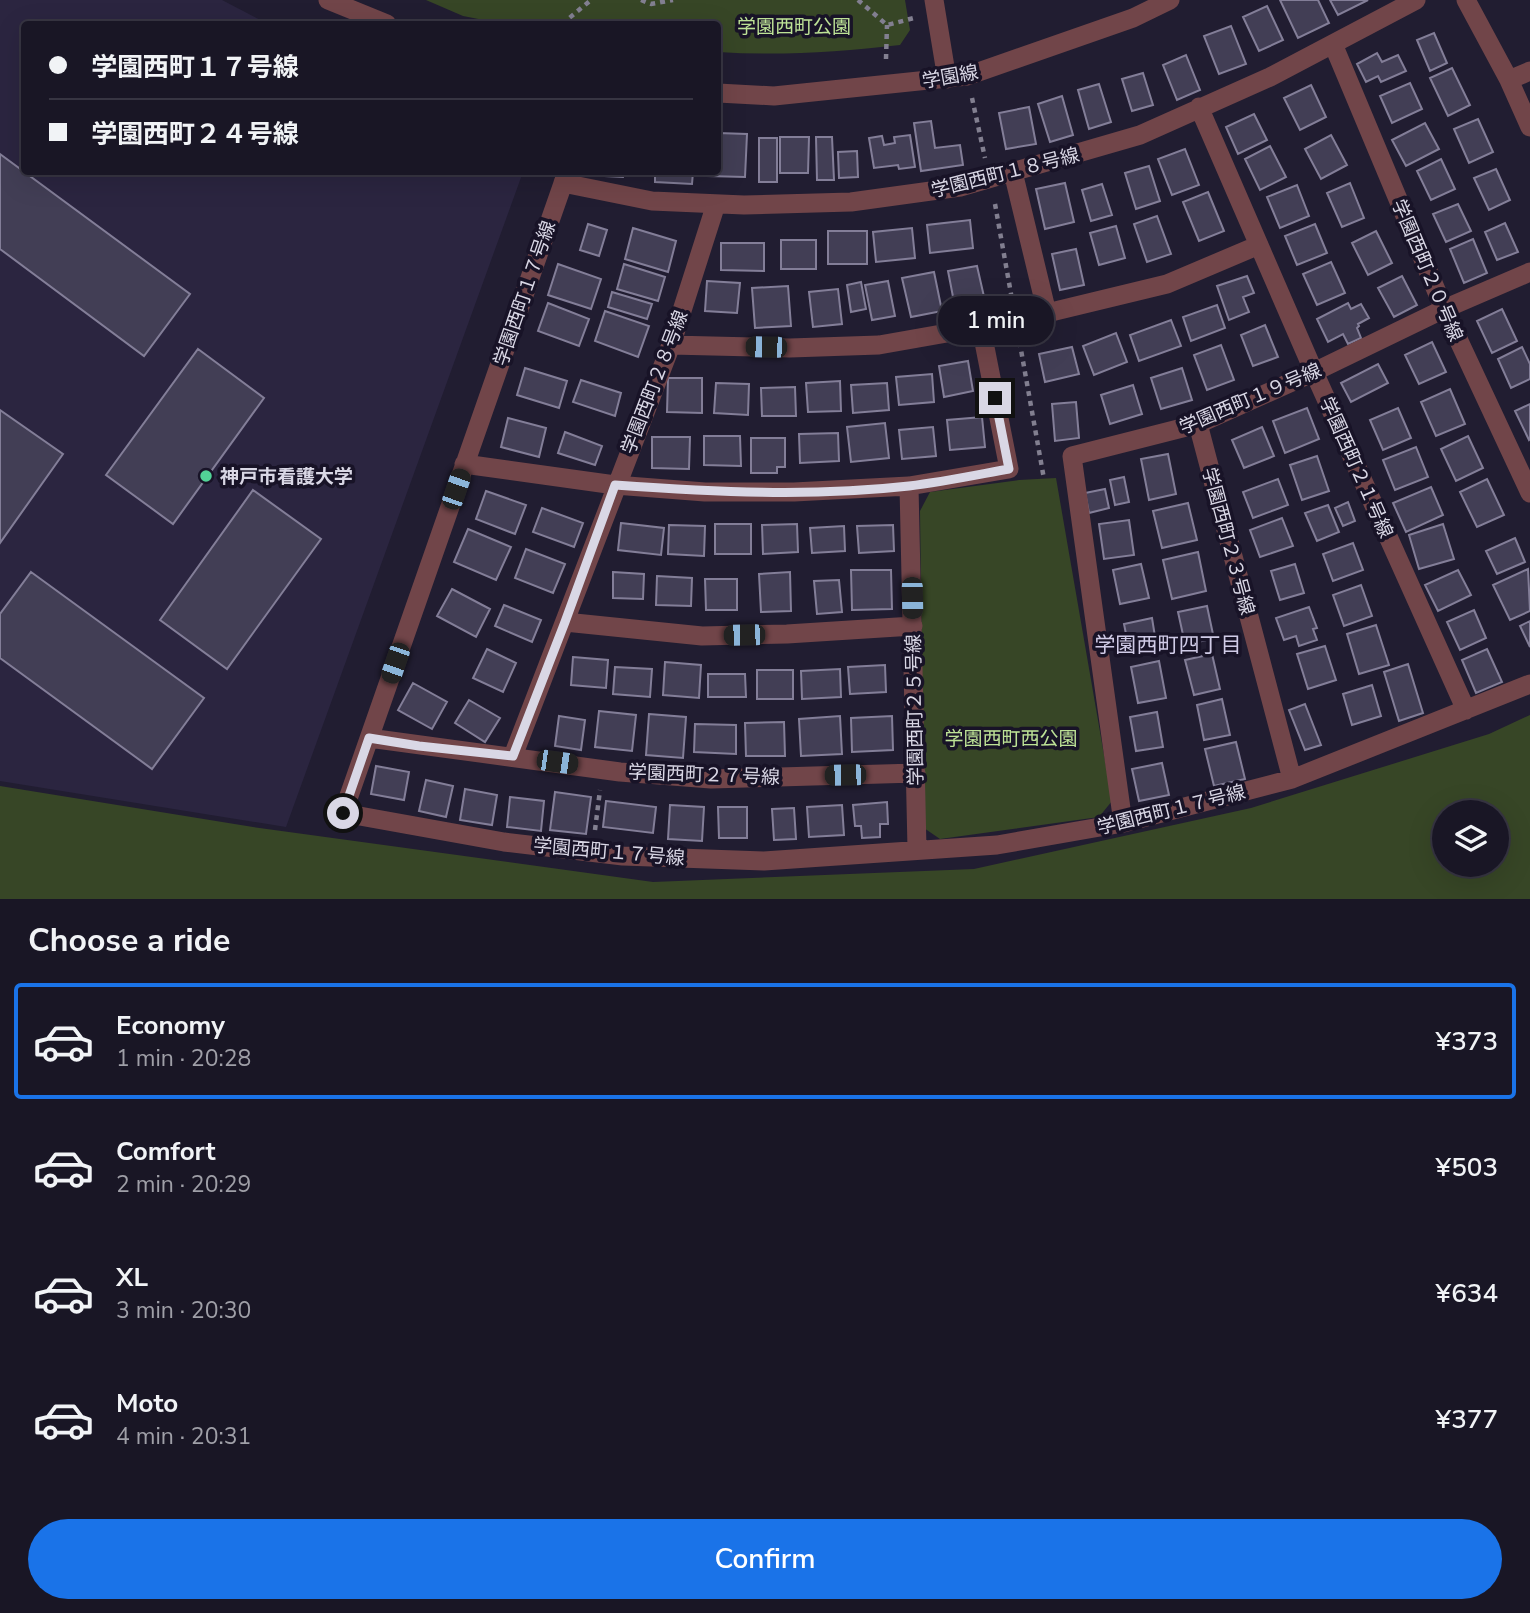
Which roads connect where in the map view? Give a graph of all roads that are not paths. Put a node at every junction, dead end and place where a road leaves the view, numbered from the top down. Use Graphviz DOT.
graph roads {
  1 [pos="328,0"];
  2 [pos="934,0"];
  3 [pos="1170,0"];
  4 [pos="1416,0"];
  5 [pos="1466,0"];
  6 [pos="380,21"];
  7 [pos="1333,44"];
  8 [pos="1530,71"];
  9 [pos="957,78"];
  10 [pos="1509,80"];
  11 [pos="721,93"];
  12 [pos="1199,107"];
  13 [pos="1530,127"];
  14 [pos="1013,172"];
  15 [pos="565,177"];
  16 [pos="716,204"];
  17 [pos="1259,245"];
  18 [pos="1530,272"];
  19 [pos="1444,309"];
  20 [pos="671,345"];
  21 [pos="1314,372"];
  22 [pos="1198,424"];
  23 [pos="464,464"];
  24 [pos="615,485"];
  25 [pos="909,486"];
  26 [pos="1530,493"];
  27 [pos="565,622"];
  28 [pos="913,626"];
  29 [pos="1530,684"];
  30 [pos="1466,710"];
  31 [pos="369,738"];
  32 [pos="513,756"];
  33 [pos="916,774"];
  34 [pos="1292,779"];
  35 [pos="1122,823"];
  36 [pos="917,849"];
  1 -- 6 [label="street"];
  2 -- 9 [label="street"];
  3 -- 9 [label="street, 学園線"];
  4 -- 7 [label="street, 学園西町１８号線"];
  5 -- 10 [label="street"];
  7 -- 12 [label="street, 学園西町１８号線"];
  7 -- 19 [label="street, 学園西町２０号線"];
  8 -- 10 [label="street"];
  9 -- 11 [label="street, 学園線"];
  10 -- 13 [label="street"];
  12 -- 14 [label="street, 学園西町１８号線"];
  12 -- 17 [label="street, 学園西町２１号線"];
  14 -- 16 [label="street, 学園西町１８号線"];
  14 -- 17 [label="street"];
  15 -- 16 [label="street, 学園西町１８号線"];
  15 -- 23 [label="street, 学園西町１７号線"];
  16 -- 20 [label="street, 学園西町２８号線"];
  17 -- 21 [label="street, 学園西町２１号線"];
  18 -- 19 [label="street, 学園西町１９号線"];
  19 -- 21 [label="street, 学園西町１９号線"];
  19 -- 26 [label="street, 学園西町２０号線"];
  20 -- 24 [label="street, 学園西町２８号線"];
  20 -- 25 [label="street"];
  21 -- 22 [label="street, 学園西町１９号線"];
  21 -- 30 [label="street, 学園西町２１号線"];
  22 -- 34 [label="street, 学園西町２３号線"];
  22 -- 35 [label="street, 学園西町１９号線"];
  23 -- 24 [label="street"];
  23 -- 31 [label="street, 学園西町１７号線"];
  24 -- 25 [label="street"];
  24 -- 27 [label="street, 学園西町２８号線"];
  25 -- 28 [label="street, 学園西町２５号線"];
  27 -- 28 [label="street"];
  27 -- 32 [label="street, 学園西町２８号線"];
  28 -- 33 [label="street, 学園西町２５号線"];
  29 -- 30 [label="street, 学園西町１７号線"];
  30 -- 34 [label="street, 学園西町１７号線"];
  31 -- 32 [label="street, 学園西町２７号線"];
  31 -- 36 [label="street, 学園西町１７号線"];
  32 -- 33 [label="street, 学園西町２７号線"];
  33 -- 36 [label="street, 学園西町２５号線"];
  34 -- 35 [label="street, 学園西町１７号線"];
  35 -- 36 [label="street, 学園西町１７号線"];
}
